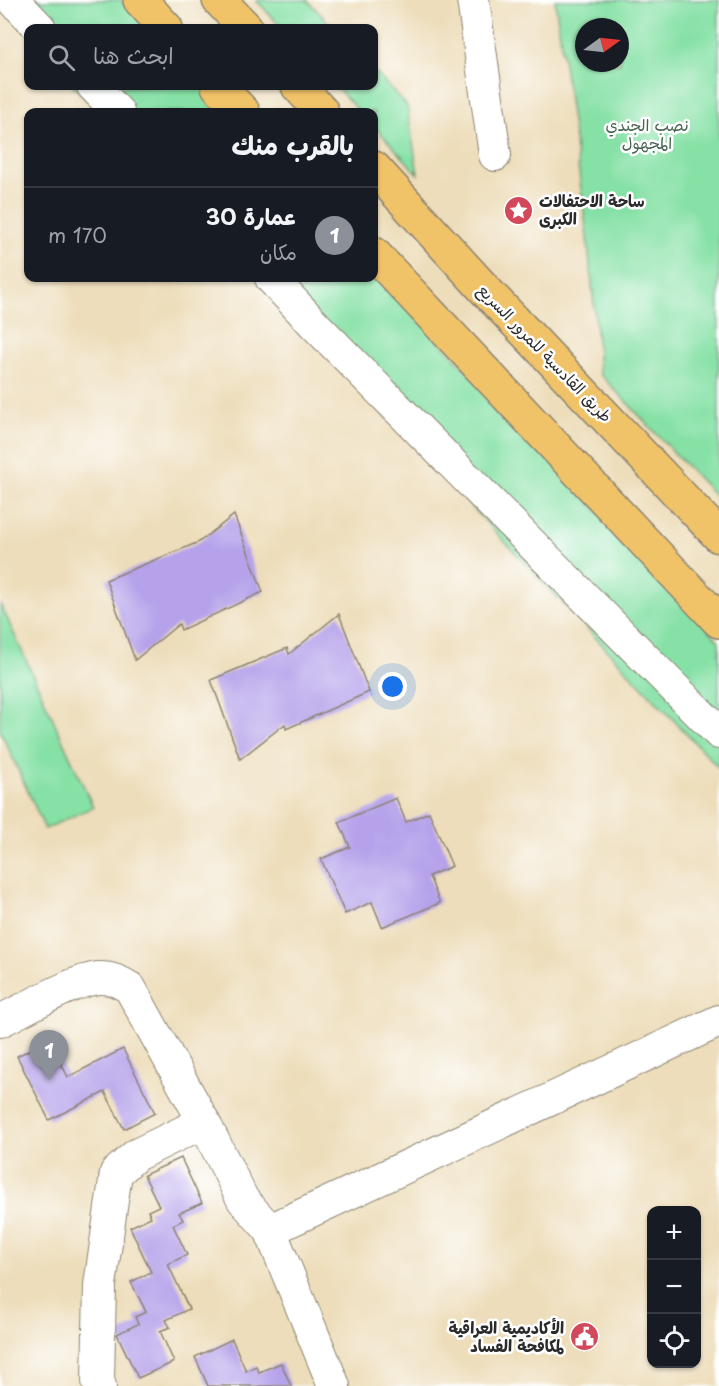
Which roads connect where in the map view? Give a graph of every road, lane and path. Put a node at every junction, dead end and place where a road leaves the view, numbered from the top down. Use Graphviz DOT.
graph roads {
  1 [pos="13,0"];
  2 [pos="140,0"];
  3 [pos="219,0"];
  4 [pos="472,0"];
  5 [pos="36,24"];
  6 [pos="162,24"];
  7 [pos="242,24"];
  8 [pos="97,90"];
  9 [pos="223,90"];
  10 [pos="302,90"];
  11 [pos="114,108"];
  12 [pos="239,108"];
  13 [pos="318,108"];
  14 [pos="495,154"];
  15 [pos="378,172"];
  16 [pos="378,258"];
  17 [pos="276,282"];
  18 [pos="719,536"];
  19 [pos="719,621"];
  20 [pos="719,733"];
  21 [pos="0,1021"];
  22 [pos="719,1021"];
  23 [pos="204,1122"];
  24 [pos="270,1230"];
  25 [pos="100,1386"];
  26 [pos="334,1386"];
  1 -- 5 [label="street"];
  2 -- 6 [label="highway"];
  3 -- 7 [label="highway"];
  4 -- 14 [label="street"];
  8 -- 11 [label="street"];
  9 -- 12 [label="highway"];
  10 -- 13 [label="highway"];
  15 -- 18 [label="highway, طريق القادسية للمرور السريع"];
  16 -- 19 [label="highway"];
  17 -- 20 [label="street"];
  21 -- 23 [label="street"];
  22 -- 24 [label="street"];
  23 -- 24 [label="street"];
  23 -- 25 [label="street"];
  24 -- 26 [label="street"];
}
